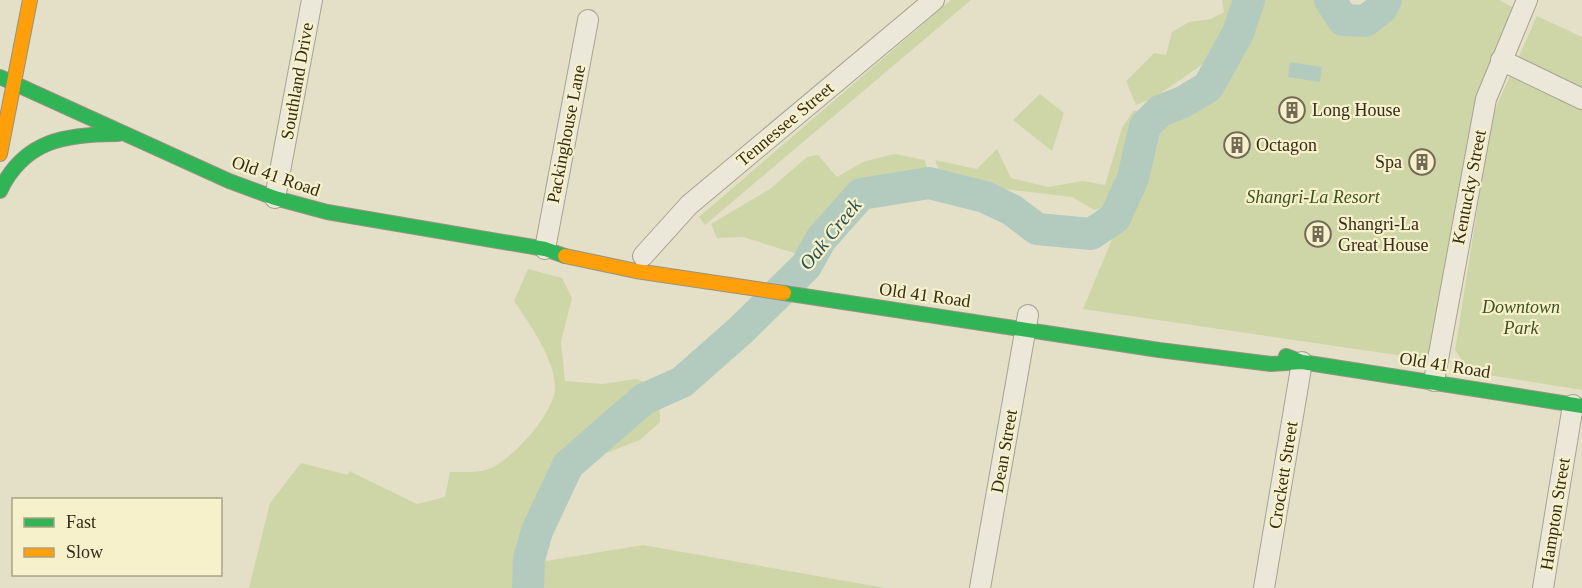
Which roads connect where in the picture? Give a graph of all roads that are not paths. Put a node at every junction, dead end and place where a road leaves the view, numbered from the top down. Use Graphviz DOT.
graph roads {
  1 [pos="30,0"];
  2 [pos="312,0"];
  3 [pos="934,0"];
  4 [pos="1527,0"];
  5 [pos="588,20"];
  6 [pos="1501,60"];
  7 [pos="0,67"];
  8 [pos="7,79"];
  9 [pos="1582,99"];
  10 [pos="129,134"];
  11 [pos="0,154"];
  12 [pos="0,191"];
  13 [pos="275,198"];
  14 [pos="545,249"];
  15 [pos="613,251"];
  16 [pos="644,256"];
  17 [pos="742,272"];
  18 [pos="804,281"];
  19 [pos="1028,318"];
  20 [pos="1238,345"];
  21 [pos="1302,362"];
  22 [pos="1434,381"];
  23 [pos="1578,406"];
  24 [pos="980,588"];
  25 [pos="1264,588"];
  26 [pos="1543,588"];
  1 -- 8 [label="street"];
  2 -- 13 [label="street, Southland Drive"];
  3 -- 16 [label="street, Tennessee Street"];
  4 -- 6 [label="street, Kentucky Street"];
  5 -- 14 [label="street, Packinghouse Lane"];
  6 -- 9 [label="street"];
  6 -- 22 [label="street, Kentucky Street"];
  7 -- 8 [label="street, Old 41 Road"];
  8 -- 10 [label="street, Old 41 Road"];
  8 -- 11 [label="street"];
  10 -- 12 [label="street"];
  10 -- 13 [label="street, Old 41 Road"];
  13 -- 14 [label="street, Old 41 Road"];
  14 -- 15 [label="street, Old 41 Road"];
  14 -- 19 [label="street, Old 41 Road"];
  17 -- 18 [label="street"];
  19 -- 21 [label="street, Old 41 Road"];
  19 -- 24 [label="street, Dean Street"];
  20 -- 21 [label="street, Old 41 Road"];
  21 -- 22 [label="street, Old 41 Road"];
  21 -- 25 [label="street, Crockett Street"];
  22 -- 23 [label="street, Old 41 Road"];
  23 -- 26 [label="street, Hampton Street"];
}
